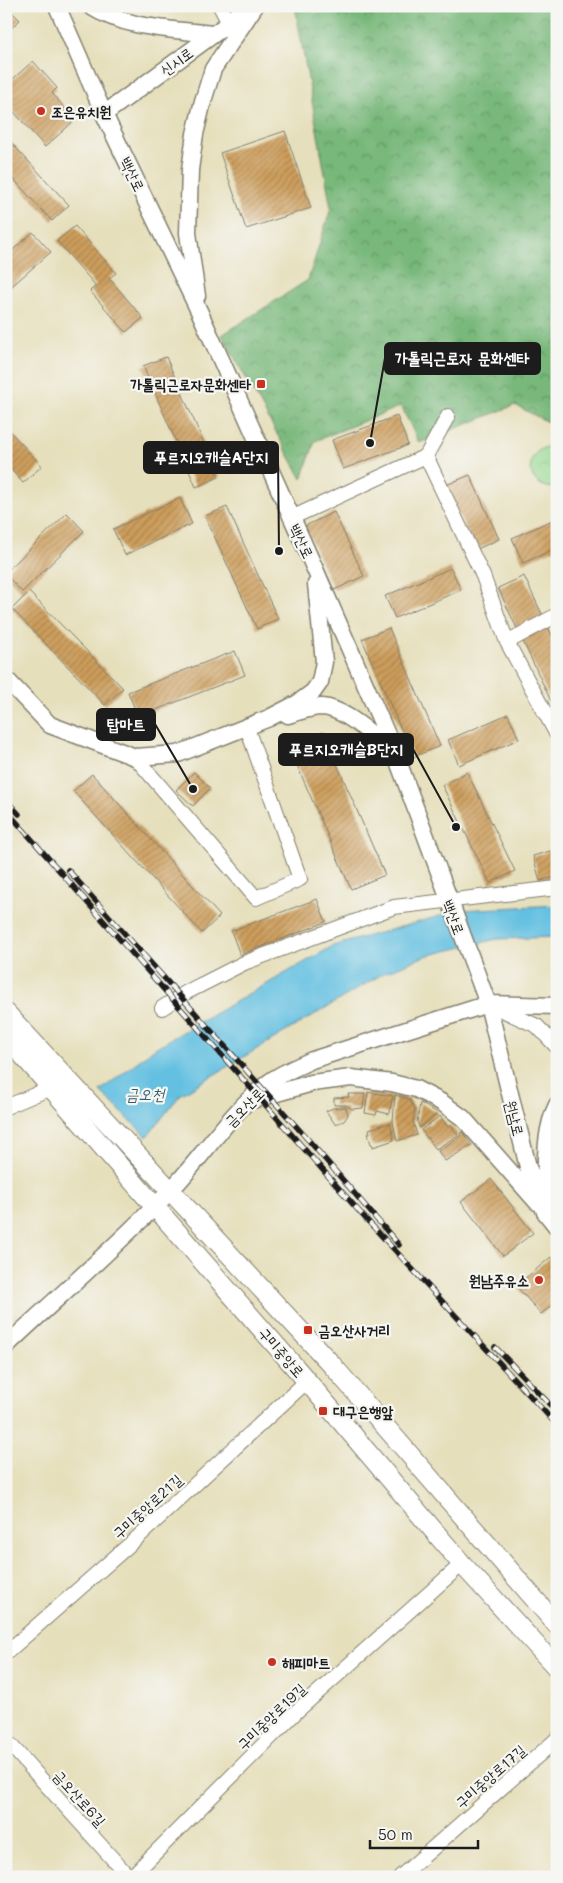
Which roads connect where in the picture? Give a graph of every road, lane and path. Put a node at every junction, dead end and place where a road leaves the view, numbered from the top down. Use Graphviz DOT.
graph roads {
  1 [pos="57,6"];
  2 [pos="90,6"];
  3 [pos="220,6"];
  4 [pos="246,6"];
  5 [pos="255,6"];
  6 [pos="229,23"];
  7 [pos="212,34"];
  8 [pos="104,114"];
  9 [pos="200,313"];
  10 [pos="448,416"];
  11 [pos="426,456"];
  12 [pos="291,518"];
  13 [pos="314,567"];
  14 [pos="557,615"];
  15 [pos="507,642"];
  16 [pos="6,678"];
  17 [pos="247,728"];
  18 [pos="557,735"];
  19 [pos="395,753"];
  20 [pos="135,757"];
  21 [pos="557,888"];
  22 [pos="448,900"];
  23 [pos="488,1004"];
  24 [pos="557,1006"];
  25 [pos="162,1008"];
  26 [pos="6,1013"];
  27 [pos="6,1036"];
  28 [pos="557,1046"];
  29 [pos="52,1087"];
  30 [pos="246,1102"];
  31 [pos="557,1105"];
  32 [pos="6,1107"];
  33 [pos="170,1191"];
  34 [pos="155,1206"];
  35 [pos="545,1212"];
  36 [pos="557,1227"];
  37 [pos="6,1346"];
  38 [pos="307,1381"];
  39 [pos="462,1564"];
  40 [pos="557,1625"];
  41 [pos="6,1653"];
  42 [pos="557,1668"];
  43 [pos="557,1738"];
  44 [pos="6,1740"];
  45 [pos="130,1877"];
  46 [pos="400,1877"];
  1 -- 8 [label="street, 백산로"];
  2 -- 7 [label="street"];
  3 -- 6 [label="street"];
  4 -- 6 [label="street, 신시로"];
  5 -- 9 [label="street"];
  6 -- 7 [label="street, 신시로"];
  7 -- 8 [label="street, 신시로"];
  8 -- 9 [label="street, 백산로"];
  9 -- 12 [label="street, 백산로"];
  10 -- 11 [label="street"];
  11 -- 12 [label="street"];
  11 -- 15 [label="street"];
  12 -- 13 [label="street, 백산로"];
  13 -- 17 [label="street"];
  13 -- 19 [label="street, 백산로"];
  14 -- 15 [label="street"];
  15 -- 18 [label="street"];
  16 -- 20 [label="street"];
  17 -- 19 [label="street"];
  17 -- 20 [label="street"];
  17 -- 20 [label="street"];
  19 -- 22 [label="street, 백산로"];
  21 -- 22 [label="street"];
  22 -- 23 [label="street, 백산로"];
  22 -- 25 [label="street"];
  23 -- 24 [label="street, 금오산로"];
  23 -- 28 [label="street"];
  23 -- 30 [label="street, 금오산로"];
  23 -- 35 [label="street, 원남로"];
  26 -- 33 [label="main road, 구미중앙로"];
  27 -- 29 [label="main road, 구미중앙로"];
  29 -- 32 [label="street"];
  29 -- 34 [label="main road, 구미중앙로"];
  30 -- 33 [label="street, 금오산로"];
  30 -- 35 [label="street"];
  31 -- 35 [label="street"];
  33 -- 34 [label="street, 금오산로"];
  33 -- 40 [label="main road, 구미중앙로"];
  34 -- 37 [label="street, 금오산로"];
  34 -- 38 [label="main road, 구미중앙로"];
  35 -- 36 [label="street, 원남로"];
  38 -- 39 [label="main road, 구미중앙로"];
  38 -- 41 [label="street, 구미중앙로21길"];
  39 -- 42 [label="main road, 구미중앙로"];
  39 -- 45 [label="street, 구미중앙로19길"];
  43 -- 46 [label="street, 구미중앙로17길"];
  44 -- 45 [label="street, 금오산로6길"];
}
